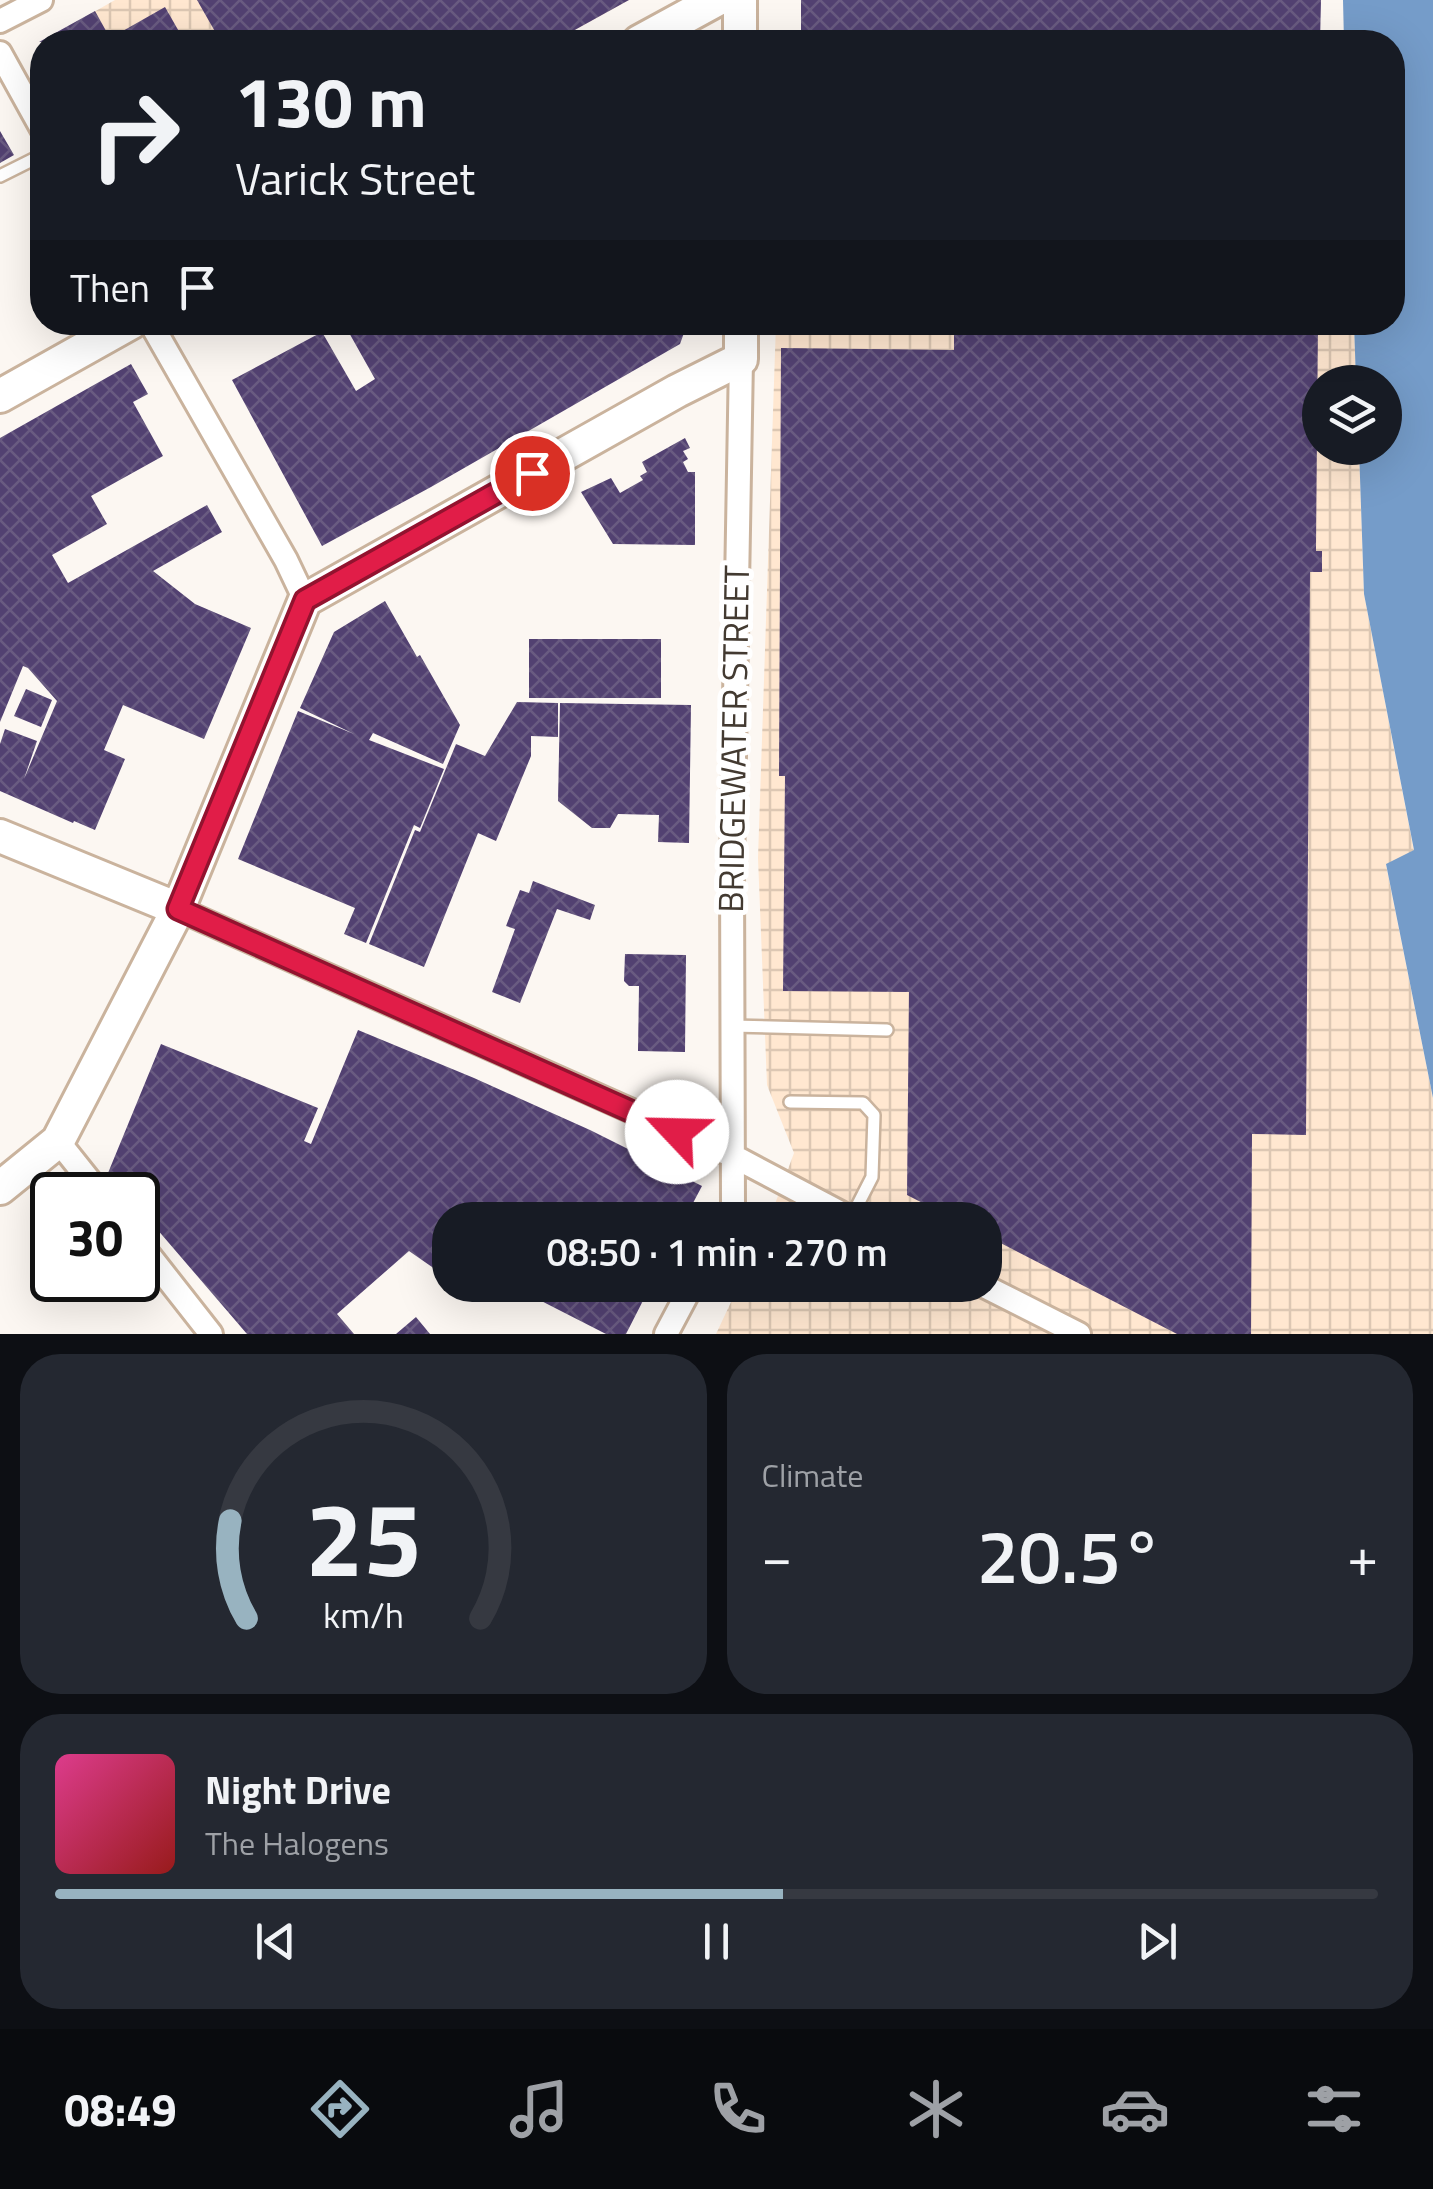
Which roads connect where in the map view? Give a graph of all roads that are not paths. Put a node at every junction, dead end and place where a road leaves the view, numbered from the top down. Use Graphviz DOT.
graph roads {
  1 [pos="41,0"];
  2 [pos="716,0"];
  3 [pos="740,0"];
  4 [pos="0,21"];
  5 [pos="661,30"];
  6 [pos="740,30"];
  7 [pos="0,53"];
  8 [pos="30,107"];
  9 [pos="30,161"];
  10 [pos="0,176"];
  11 [pos="109,335"];
  12 [pos="157,335"];
  13 [pos="741,335"];
  14 [pos="741,359"];
  15 [pos="0,396"];
  16 [pos="305,600"];
  17 [pos="0,836"];
  18 [pos="178,909"];
  19 [pos="732,1026"];
  20 [pos="887,1030"];
  21 [pos="790,1102"];
  22 [pos="58,1141"];
  23 [pos="733,1156"];
  24 [pos="83,1172"];
  25 [pos="0,1188"];
  26 [pos="733,1202"];
  27 [pos="820,1202"];
  28 [pos="860,1202"];
  29 [pos="160,1269"];
  30 [pos="1002,1295"];
  31 [pos="683,1302"];
  32 [pos="211,1334"];
  33 [pos="666,1334"];
  34 [pos="1079,1334"];
  1 -- 4 [label="street"];
  2 -- 5 [label="main road"];
  3 -- 6 [label="main road"];
  7 -- 8 [label="street"];
  9 -- 10 [label="lane"];
  11 -- 15 [label="main road"];
  12 -- 16 [label="street"];
  13 -- 14 [label="main road, BRIDGEWATER STREET"];
  14 -- 16 [label="main road"];
  14 -- 19 [label="street, BRIDGEWATER STREET"];
  16 -- 18 [label="main road"];
  17 -- 18 [label="main road"];
  18 -- 22 [label="main road"];
  18 -- 23 [label="street"];
  19 -- 20 [label="lane"];
  19 -- 23 [label="street, BRIDGEWATER STREET"];
  21 -- 28 [label="lane"];
  22 -- 24 [label="street"];
  22 -- 25 [label="main road"];
  23 -- 26 [label="street, BRIDGEWATER STREET"];
  23 -- 27 [label="street"];
  29 -- 32 [label="street"];
  30 -- 34 [label="street"];
  31 -- 33 [label="street"];
}
